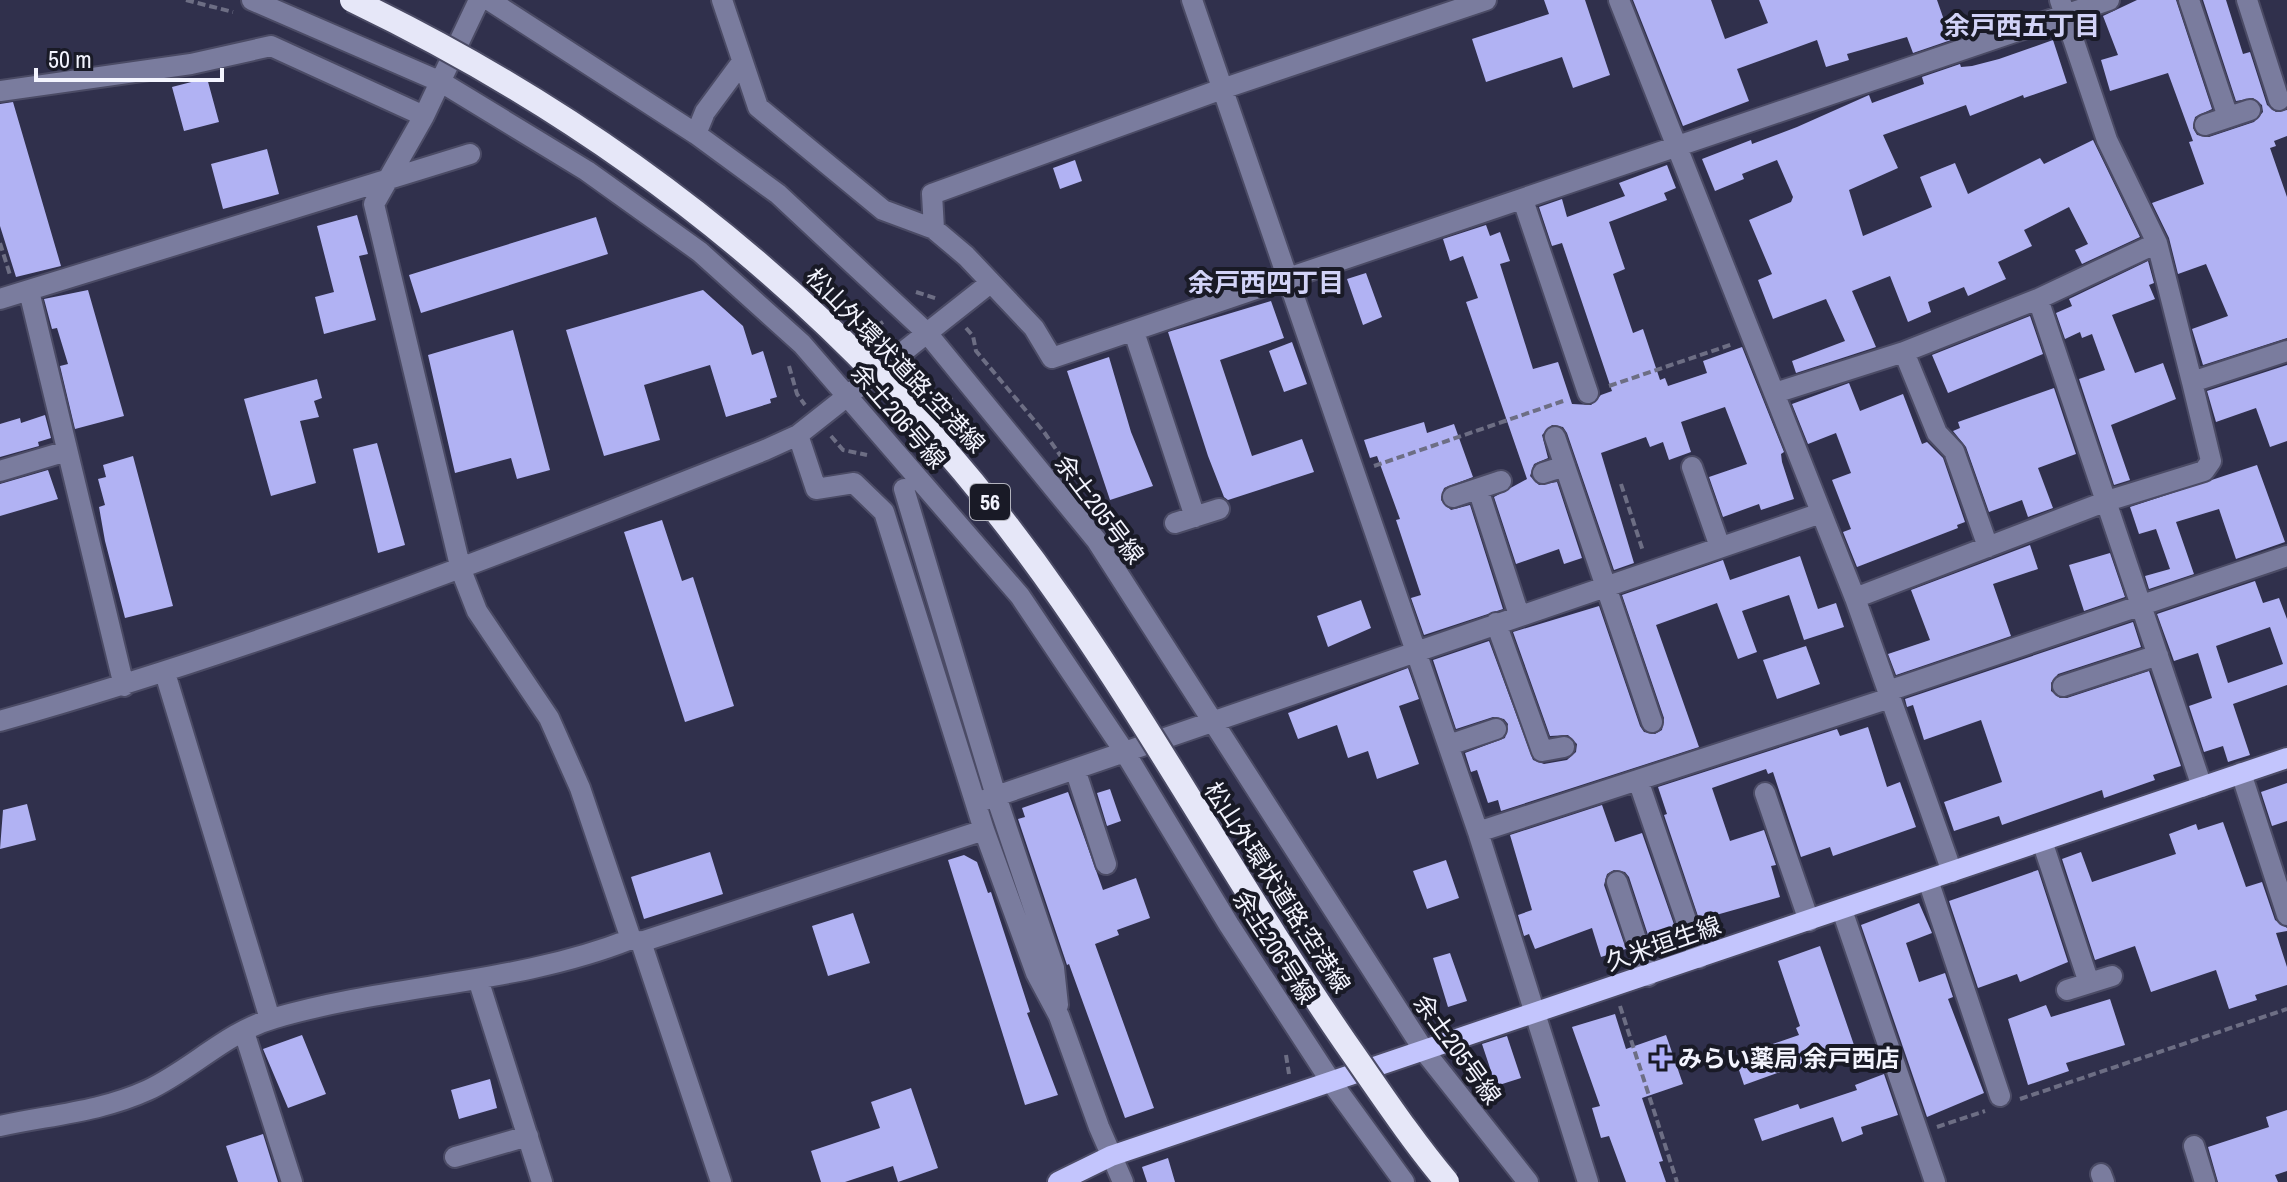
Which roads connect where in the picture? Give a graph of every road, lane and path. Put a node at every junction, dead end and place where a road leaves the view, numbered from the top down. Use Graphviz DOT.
graph roads {
  1 [pos="252,0"];
  2 [pos="352,0"];
  3 [pos="479,0"];
  4 [pos="489,0"];
  5 [pos="722,0"];
  6 [pos="1192,0"];
  7 [pos="1486,0"];
  8 [pos="1619,0"];
  9 [pos="2109,0"];
  10 [pos="2189,0"];
  11 [pos="2247,0"];
  12 [pos="2062,8"];
  13 [pos="742,62"];
  14 [pos="441,82"];
  15 [pos="1222,89"];
  16 [pos="0,91"];
  17 [pos="2279,100"];
  18 [pos="2250,110"];
  19 [pos="424,116"];
  20 [pos="2228,117"];
  21 [pos="2205,125"];
  22 [pos="696,134"];
  23 [pos="1677,147"];
  24 [pos="470,154"];
  25 [pos="391,178"];
  26 [pos="1523,200"];
  27 [pos="934,229"];
  28 [pos="0,243"];
  29 [pos="2157,243"];
  30 [pos="1288,279"];
  31 [pos="989,284"];
  32 [pos="15,295"];
  33 [pos="2038,299"];
  34 [pos="1134,332"];
  35 [pos="927,333"];
  36 [pos="1752,337"];
  37 [pos="2287,351"];
  38 [pos="1904,352"];
  39 [pos="2192,382"];
  40 [pos="1588,393"];
  41 [pos="1775,393"];
  42 [pos="848,396"];
  43 [pos="798,435"];
  44 [pos="1555,437"];
  45 [pos="67,451"];
  46 [pos="1565,466"];
  47 [pos="1692,467"];
  48 [pos="0,471"];
  49 [pos="1353,473"];
  50 [pos="1543,473"];
  51 [pos="1501,481"];
  52 [pos="1621,484"];
  53 [pos="904,489"];
  54 [pos="1478,489"];
  55 [pos="1453,497"];
  56 [pos="2107,501"];
  57 [pos="1219,509"];
  58 [pos="1821,513"];
  59 [pos="1195,517"];
  60 [pos="1175,523"];
  61 [pos="1720,547"];
  62 [pos="1988,547"];
  63 [pos="2287,556"];
  64 [pos="461,570"];
  65 [pos="1649,571"];
  66 [pos="1605,587"];
  67 [pos="1855,598"];
  68 [pos="2142,607"];
  69 [pos="1519,615"];
  70 [pos="1496,623"];
  71 [pos="1417,649"];
  72 [pos="2158,655"];
  73 [pos="165,673"];
  74 [pos="124,686"];
  75 [pos="2063,686"];
  76 [pos="1889,694"];
  77 [pos="1213,720"];
  78 [pos="0,721"];
  79 [pos="1652,722"];
  80 [pos="1496,729"];
  81 [pos="1449,745"];
  82 [pos="1564,747"];
  83 [pos="1124,751"];
  84 [pos="2287,758"];
  85 [pos="1075,769"];
  86 [pos="2241,773"];
  87 [pos="1638,780"];
  88 [pos="2202,787"];
  89 [pos="1765,793"];
  90 [pos="996,796"];
  91 [pos="976,803"];
  92 [pos="984,830"];
  93 [pos="1478,832"];
  94 [pos="2042,841"];
  95 [pos="1106,864"];
  96 [pos="1952,872"];
  97 [pos="1928,880"];
  98 [pos="1617,882"];
  99 [pos="1842,910"];
  100 [pos="2287,915"];
  101 [pos="1809,921"];
  102 [pos="636,940"];
  103 [pos="1699,958"];
  104 [pos="1648,976"];
  105 [pos="2112,976"];
  106 [pos="478,979"];
  107 [pos="2089,983"];
  108 [pos="1614,987"];
  109 [pos="2067,990"];
  110 [pos="2287,1009"];
  111 [pos="1535,1014"];
  112 [pos="1059,1016"];
  113 [pos="270,1019"];
  114 [pos="244,1032"];
  115 [pos="1425,1052"];
  116 [pos="1332,1083"];
  117 [pos="2000,1103"];
  118 [pos="0,1126"];
  119 [pos="1919,1133"];
  120 [pos="528,1136"];
  121 [pos="2194,1146"];
  122 [pos="1111,1156"];
  123 [pos="455,1157"];
  124 [pos="292,1182"];
  125 [pos="542,1182"];
  126 [pos="721,1182"];
  127 [pos="1058,1182"];
  128 [pos="1123,1182"];
  129 [pos="1404,1182"];
  130 [pos="1447,1182"];
  131 [pos="1528,1182"];
  132 [pos="1588,1182"];
  133 [pos="1677,1182"];
  134 [pos="1935,1182"];
  135 [pos="2205,1182"];
  1 -- 14 [label="street, 余土206号線"];
  2 -- 130 [label="highway, 松山外環状道路;空港線 / 56, bridge"];
  3 -- 14 [label="street"];
  4 -- 22 [label="street, 余土205号線"];
  5 -- 13 [label="street"];
  6 -- 15 [label="street"];
  7 -- 15 [label="street"];
  8 -- 23 [label="street"];
  9 -- 12 [label="street"];
  10 -- 20 [label="street"];
  11 -- 17 [label="street"];
  12 -- 23 [label="street"];
  12 -- 29 [label="street"];
  13 -- 22 [label="street"];
  13 -- 27 [label="street"];
  14 -- 19 [label="street"];
  14 -- 42 [label="street, 余土206号線"];
  15 -- 27 [label="street"];
  15 -- 30 [label="street"];
  16 -- 19 [label="street"];
  18 -- 20 [label="street"];
  19 -- 25 [label="street"];
  20 -- 21 [label="street"];
  22 -- 35 [label="street, 余土205号線"];
  23 -- 26 [label="street"];
  23 -- 36 [label="street"];
  24 -- 25 [label="street"];
  25 -- 32 [label="street"];
  25 -- 64 [label="street"];
  26 -- 30 [label="street"];
  26 -- 40 [label="street"];
  27 -- 31 [label="street"];
  28 -- 32 [label="path"];
  29 -- 33 [label="street"];
  29 -- 39 [label="street"];
  30 -- 34 [label="street"];
  30 -- 49 [label="street"];
  31 -- 34 [label="street"];
  31 -- 35 [label="street"];
  32 -- 45 [label="street"];
  33 -- 38 [label="street"];
  33 -- 56 [label="street"];
  34 -- 59 [label="street"];
  35 -- 42 [label="street"];
  35 -- 77 [label="street, 余土205号線"];
  36 -- 40 [label="path"];
  36 -- 41 [label="street"];
  37 -- 39 [label="street"];
  38 -- 41 [label="street"];
  38 -- 62 [label="street"];
  39 -- 56 [label="street"];
  40 -- 49 [label="path"];
  41 -- 58 [label="street"];
  42 -- 43 [label="street"];
  42 -- 83 [label="street, 余土206号線"];
  43 -- 64 [label="street"];
  43 -- 91 [label="street"];
  44 -- 46 [label="street"];
  45 -- 48 [label="street"];
  45 -- 74 [label="street"];
  46 -- 50 [label="street"];
  46 -- 66 [label="street"];
  47 -- 61 [label="street"];
  49 -- 71 [label="street"];
  51 -- 54 [label="street"];
  52 -- 65 [label="path"];
  53 -- 90 [label="street"];
  54 -- 55 [label="street"];
  54 -- 69 [label="street"];
  56 -- 62 [label="street"];
  56 -- 68 [label="street"];
  57 -- 59 [label="street"];
  58 -- 61 [label="street"];
  58 -- 67 [label="street"];
  59 -- 60 [label="street"];
  61 -- 65 [label="street"];
  62 -- 67 [label="street"];
  63 -- 68 [label="street"];
  64 -- 73 [label="street"];
  64 -- 102 [label="street"];
  65 -- 66 [label="street"];
  66 -- 69 [label="street"];
  66 -- 79 [label="street"];
  67 -- 76 [label="street"];
  68 -- 72 [label="street"];
  68 -- 76 [label="street"];
  69 -- 70 [label="street"];
  70 -- 71 [label="street"];
  70 -- 82 [label="street"];
  71 -- 77 [label="street"];
  71 -- 81 [label="street"];
  72 -- 75 [label="street"];
  72 -- 88 [label="street"];
  73 -- 74 [label="street"];
  73 -- 113 [label="street"];
  74 -- 78 [label="street"];
  76 -- 87 [label="street"];
  76 -- 96 [label="street"];
  77 -- 83 [label="street"];
  77 -- 115 [label="street, 余土205号線"];
  80 -- 81 [label="street"];
  81 -- 93 [label="street"];
  83 -- 85 [label="street"];
  83 -- 116 [label="street, 余土206号線"];
  84 -- 86 [label="main road, 久米垣生線"];
  85 -- 90 [label="street"];
  85 -- 95 [label="street"];
  86 -- 88 [label="main road, 久米垣生線"];
  86 -- 100 [label="street"];
  87 -- 93 [label="street"];
  87 -- 103 [label="street"];
  88 -- 94 [label="main road, 久米垣生線"];
  89 -- 101 [label="street"];
  90 -- 91 [label="street"];
  90 -- 112 [label="street"];
  91 -- 92 [label="street"];
  92 -- 102 [label="street"];
  92 -- 112 [label="street"];
  93 -- 111 [label="street"];
  94 -- 96 [label="main road, 久米垣生線"];
  94 -- 107 [label="street"];
  96 -- 97 [label="main road, 久米垣生線"];
  97 -- 99 [label="main road, 久米垣生線"];
  97 -- 117 [label="street"];
  98 -- 104 [label="street"];
  99 -- 101 [label="main road, 久米垣生線"];
  99 -- 119 [label="street"];
  101 -- 103 [label="main road, 久米垣生線"];
  102 -- 106 [label="street"];
  102 -- 126 [label="street"];
  103 -- 104 [label="main road, 久米垣生線"];
  104 -- 108 [label="main road, 久米垣生線"];
  105 -- 107 [label="street"];
  106 -- 113 [label="street"];
  106 -- 120 [label="street"];
  107 -- 109 [label="street"];
  108 -- 111 [label="main road, 久米垣生線"];
  108 -- 133 [label="path"];
  110 -- 117 [label="path"];
  111 -- 115 [label="main road, 久米垣生線"];
  111 -- 132 [label="street"];
  112 -- 122 [label="street"];
  113 -- 114 [label="street"];
  114 -- 118 [label="street"];
  114 -- 124 [label="street"];
  115 -- 116 [label="main road, 久米垣生線"];
  115 -- 131 [label="street, 余土205号線"];
  116 -- 122 [label="main road, 久米垣生線"];
  116 -- 129 [label="street, 余土206号線"];
  117 -- 119 [label="path"];
  119 -- 134 [label="street"];
  120 -- 123 [label="street"];
  120 -- 125 [label="street"];
  121 -- 135 [label="street"];
  122 -- 127 [label="main road, 久米垣生線"];
  122 -- 128 [label="street"];
}
